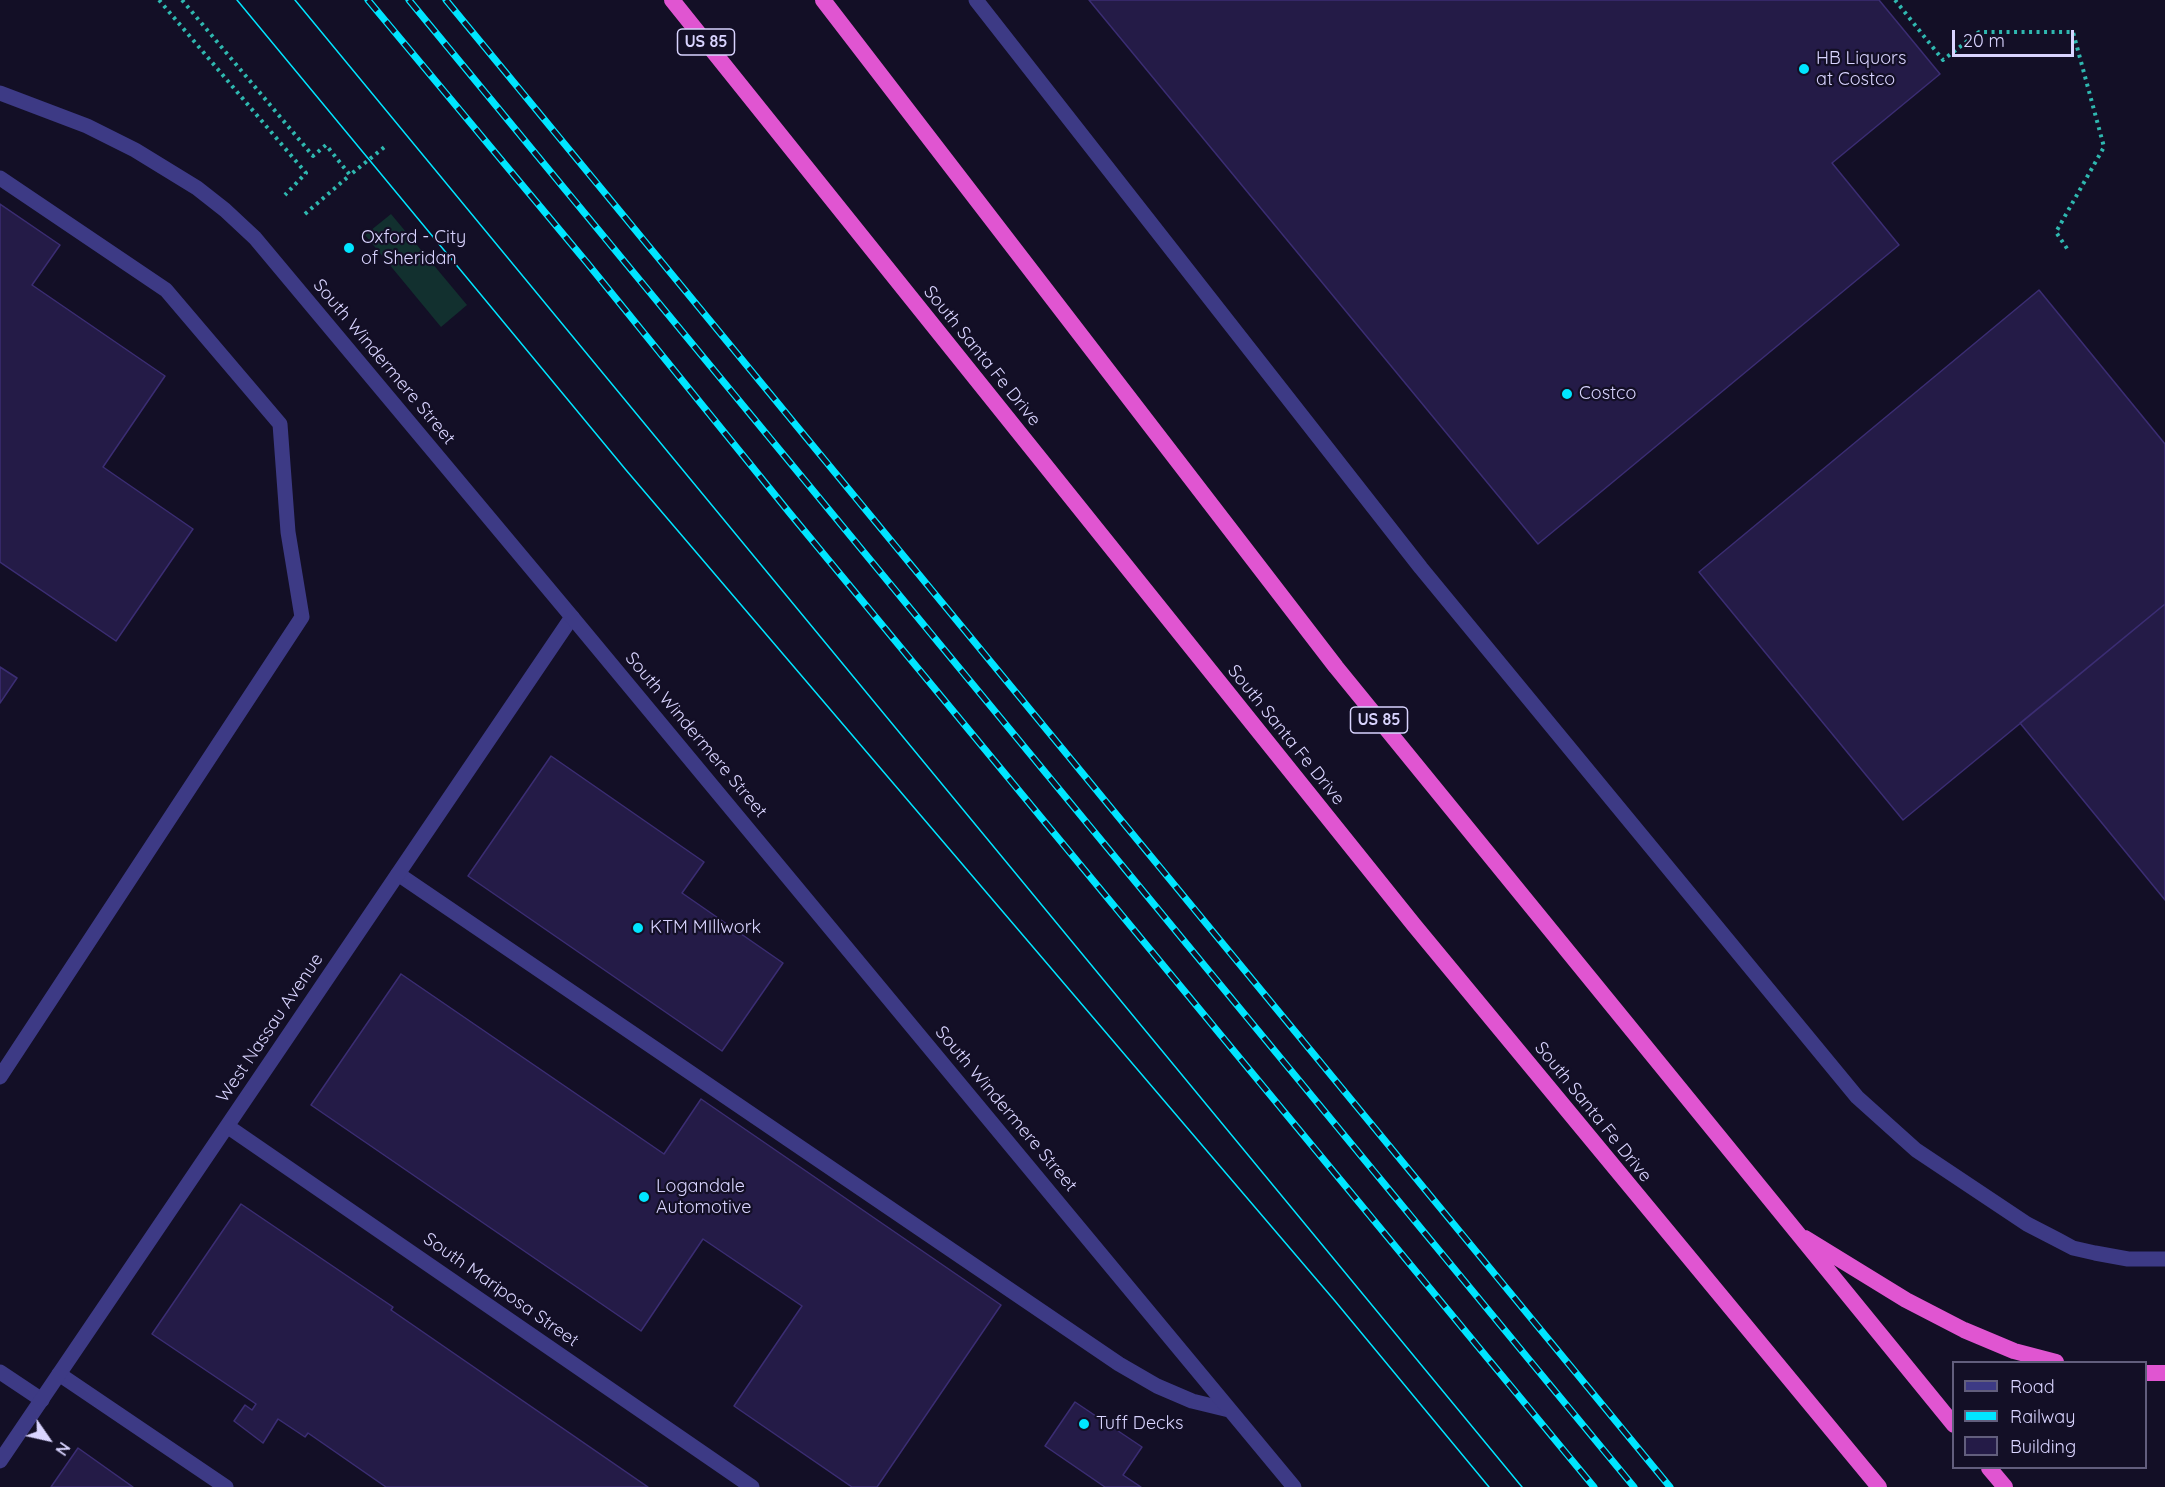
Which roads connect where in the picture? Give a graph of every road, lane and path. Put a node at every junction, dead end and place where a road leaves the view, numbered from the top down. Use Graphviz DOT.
graph roads {
  1 [pos="159,0"];
  2 [pos="182,0"];
  3 [pos="662,0"];
  4 [pos="672,0"];
  5 [pos="823,0"];
  6 [pos="976,0"];
  7 [pos="1895,0"];
  8 [pos="739,84"];
  9 [pos="0,93"];
  10 [pos="387,145"];
  11 [pos="350,175"];
  12 [pos="0,178"];
  13 [pos="285,195"];
  14 [pos="305,214"];
  15 [pos="2068,250"];
  16 [pos="572,617"];
  17 [pos="398,874"];
  18 [pos="0,1077"];
  19 [pos="227,1126"];
  20 [pos="1794,1231"];
  21 [pos="2159,1260"];
  22 [pos="2052,1361"];
  23 [pos="0,1372"];
  24 [pos="2147,1372"];
  25 [pos="2165,1373"];
  26 [pos="59,1374"];
  27 [pos="42,1400"];
  28 [pos="1229,1410"];
  29 [pos="1952,1424"];
  30 [pos="0,1461"];
  31 [pos="1991,1469"];
  32 [pos="226,1487"];
  33 [pos="753,1487"];
  34 [pos="1294,1487"];
  35 [pos="1878,1487"];
  36 [pos="2005,1487"];
  1 -- 13 [label="path"];
  2 -- 11 [label="path"];
  3 -- 8 [label="highway"];
  4 -- 8 [label="highway, South Santa Fe Drive / US 85"];
  5 -- 20 [label="highway, US 85"];
  6 -- 21 [label="street"];
  7 -- 15 [label="path"];
  8 -- 35 [label="highway, South Santa Fe Drive / US 85"];
  9 -- 16 [label="street, South Windermere Street"];
  10 -- 11 [label="path"];
  11 -- 14 [label="path"];
  12 -- 18 [label="street"];
  16 -- 17 [label="street, West Nassau Avenue"];
  16 -- 28 [label="street, South Windermere Street"];
  17 -- 19 [label="street, West Nassau Avenue"];
  17 -- 28 [label="street"];
  19 -- 26 [label="street, West Nassau Avenue"];
  19 -- 33 [label="street, South Mariposa Street"];
  20 -- 22 [label="highway"];
  20 -- 29 [label="highway, US 85"];
  23 -- 27 [label="street"];
  24 -- 25 [label="highway"];
  26 -- 27 [label="street, West Nassau Avenue"];
  26 -- 32 [label="street"];
  27 -- 30 [label="street, West Nassau Avenue"];
  28 -- 34 [label="street, South Windermere Street"];
  31 -- 36 [label="highway"];
}
